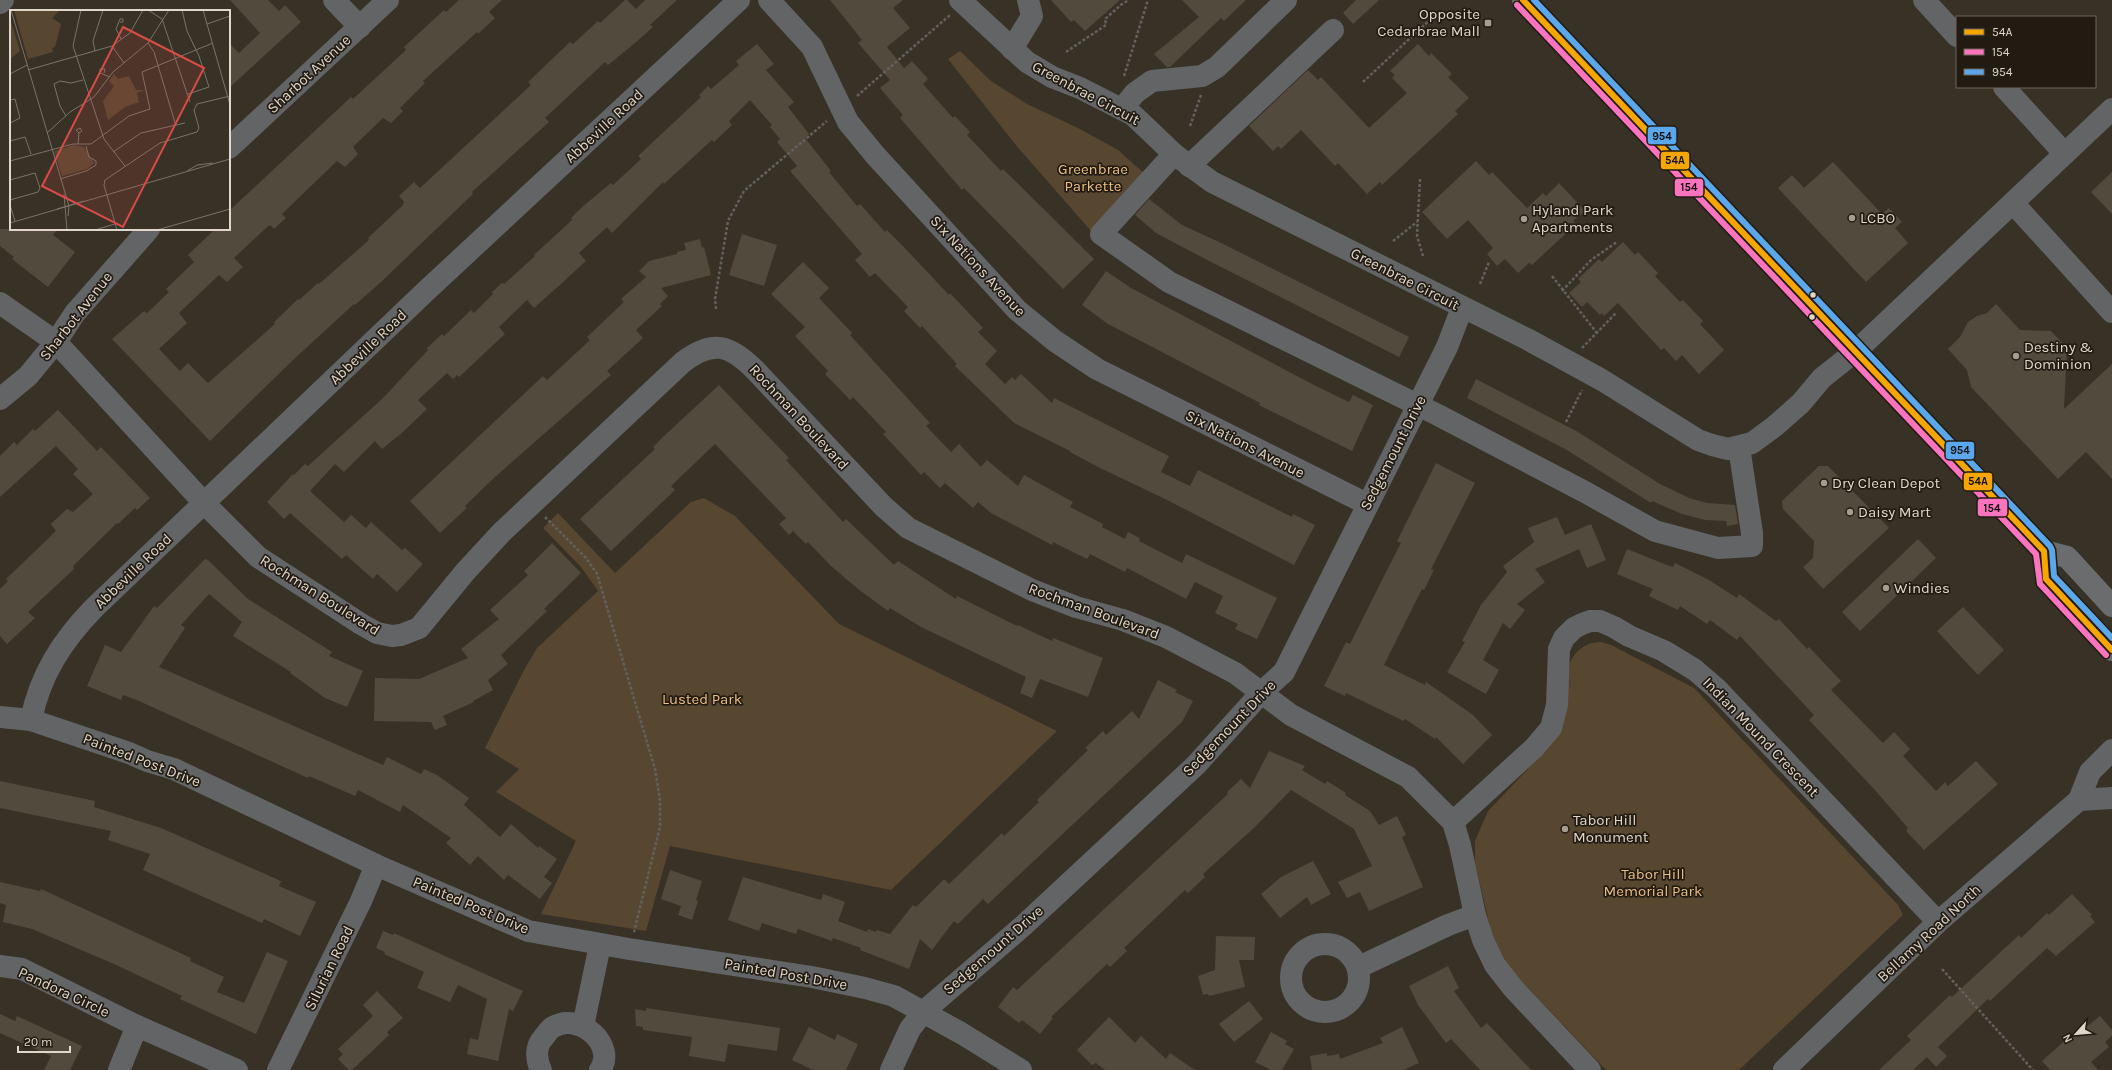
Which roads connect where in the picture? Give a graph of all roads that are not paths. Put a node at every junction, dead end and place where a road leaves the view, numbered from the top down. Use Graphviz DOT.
graph roads {
  1 [pos="3,0"];
  2 [pos="334,0"];
  3 [pos="388,0"];
  4 [pos="739,0"];
  5 [pos="770,0"];
  6 [pos="1028,0"];
  7 [pos="1286,0"];
  8 [pos="1523,0"];
  9 [pos="1924,0"];
  10 [pos="962,2"];
  11 [pos="0,3"];
  12 [pos="360,27"];
  13 [pos="1333,30"];
  14 [pos="1956,35"];
  15 [pos="1012,49"];
  16 [pos="2005,88"];
  17 [pos="1117,106"];
  18 [pos="2112,109"];
  19 [pos="230,147"];
  20 [pos="2064,153"];
  21 [pos="1181,160"];
  22 [pos="2014,204"];
  23 [pos="148,230"];
  24 [pos="0,303"];
  25 [pos="1462,308"];
  26 [pos="2112,312"];
  27 [pos="56,342"];
  28 [pos="1856,351"];
  29 [pos="0,399"];
  30 [pos="1417,406"];
  31 [pos="1739,447"];
  32 [pos="204,503"];
  33 [pos="1367,504"];
  34 [pos="2044,551"];
  35 [pos="2112,606"];
  36 [pos="2112,650"];
  37 [pos="1262,692"];
  38 [pos="0,716"];
  39 [pos="31,720"];
  40 [pos="2112,750"];
  41 [pos="2112,798"];
  42 [pos="2079,800"];
  43 [pos="1453,822"];
  44 [pos="376,865"];
  45 [pos="1475,915"];
  46 [pos="1938,922"];
  47 [pos="600,945"];
  48 [pos="0,966"];
  49 [pos="1359,967"];
  50 [pos="923,1012"];
  51 [pos="137,1026"];
  52 [pos="583,1026"];
  53 [pos="119,1070"];
  54 [pos="236,1070"];
  55 [pos="278,1070"];
  56 [pos="541,1070"];
  57 [pos="600,1070"];
  58 [pos="891,1070"];
  59 [pos="1020,1070"];
  60 [pos="1590,1070"];
  61 [pos="1784,1070"];
  1 -- 11 [label="street"];
  2 -- 12 [label="street"];
  3 -- 12 [label="street, Sharbot Avenue"];
  4 -- 32 [label="street, Abbeville Road"];
  5 -- 33 [label="street, Six Nations Avenue"];
  6 -- 15 [label="street"];
  7 -- 17 [label="street"];
  8 -- 28 [label="main road"];
  9 -- 14 [label="street"];
  10 -- 15 [label="street, Greenbrae Circuit"];
  12 -- 19 [label="street, Sharbot Avenue"];
  13 -- 21 [label="street"];
  15 -- 17 [label="street, Greenbrae Circuit"];
  16 -- 20 [label="street"];
  17 -- 21 [label="street, Greenbrae Circuit"];
  18 -- 20 [label="street, Greenbrae Circuit"];
  20 -- 22 [label="street, Greenbrae Circuit"];
  21 -- 25 [label="street, Greenbrae Circuit"];
  21 -- 30 [label="street"];
  22 -- 26 [label="street"];
  22 -- 28 [label="street, Greenbrae Circuit"];
  23 -- 27 [label="street, Sharbot Avenue"];
  24 -- 27 [label="street, Rochman Boulevard"];
  25 -- 30 [label="street, Sedgemount Drive"];
  25 -- 31 [label="street, Greenbrae Circuit"];
  27 -- 29 [label="street, Sharbot Avenue"];
  27 -- 32 [label="street, Rochman Boulevard"];
  28 -- 31 [label="street, Greenbrae Circuit"];
  28 -- 34 [label="main road"];
  30 -- 31 [label="street"];
  30 -- 33 [label="street, Sedgemount Drive"];
  32 -- 37 [label="street, Rochman Boulevard"];
  32 -- 39 [label="street, Abbeville Road"];
  33 -- 37 [label="street, Sedgemount Drive"];
  34 -- 35 [label="main road"];
  34 -- 36 [label="main road"];
  37 -- 43 [label="street, Rochman Boulevard"];
  37 -- 50 [label="street, Sedgemount Drive"];
  38 -- 39 [label="street, Painted Post Drive"];
  39 -- 44 [label="street, Painted Post Drive"];
  40 -- 42 [label="street, Bellamy Road North"];
  41 -- 42 [label="street"];
  42 -- 46 [label="street, Bellamy Road North"];
  43 -- 45 [label="street, Rochman Boulevard"];
  43 -- 46 [label="street, Indian Mound Crescent"];
  44 -- 47 [label="street, Painted Post Drive"];
  44 -- 55 [label="street, Silurian Road"];
  45 -- 49 [label="street"];
  45 -- 60 [label="street, Rochman Boulevard"];
  46 -- 61 [label="street, Bellamy Road North"];
  47 -- 50 [label="street, Painted Post Drive"];
  47 -- 52 [label="street"];
  48 -- 51 [label="street, Pandora Circle"];
  50 -- 58 [label="street, Sedgemount Drive"];
  50 -- 59 [label="street, Painted Post Drive"];
  51 -- 53 [label="street"];
  51 -- 54 [label="street, Pandora Circle"];
  52 -- 56 [label="street"];
  52 -- 57 [label="street"];
}
